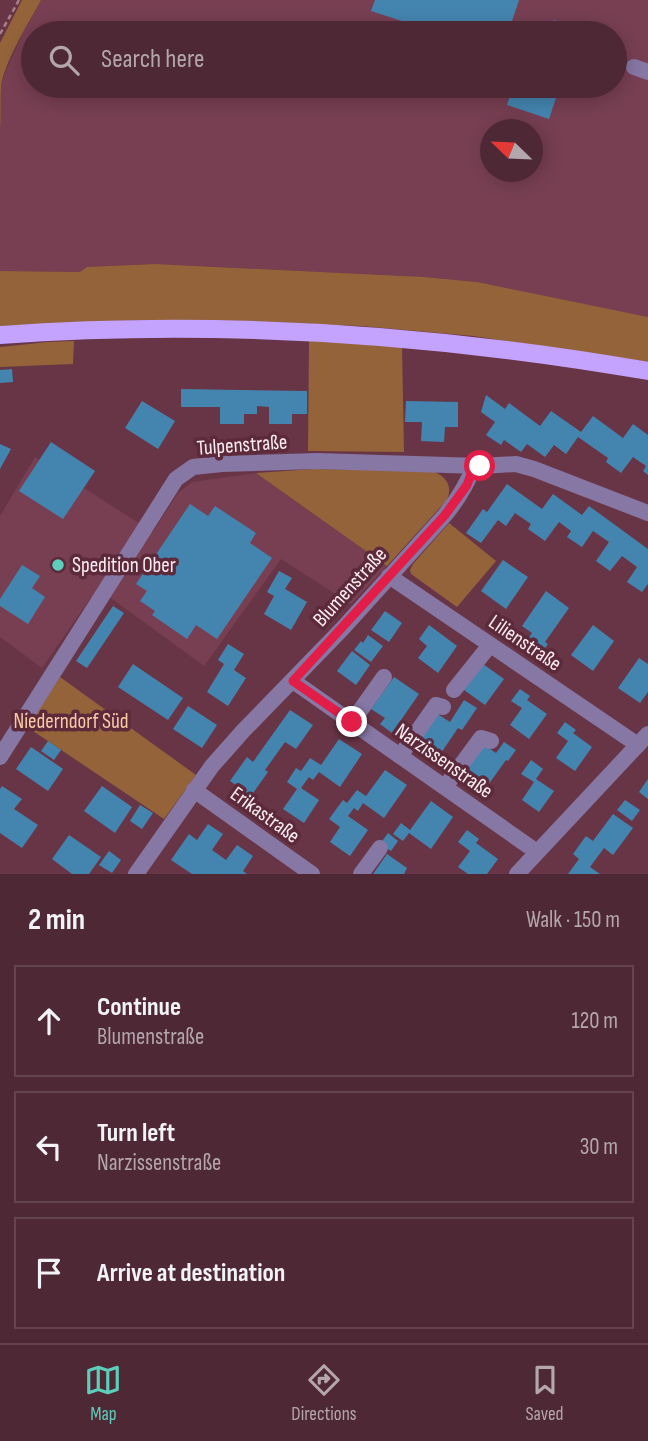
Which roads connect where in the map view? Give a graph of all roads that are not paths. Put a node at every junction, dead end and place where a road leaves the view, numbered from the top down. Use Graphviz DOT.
graph roads {
  1 [pos="0,335"];
  2 [pos="648,371"];
  3 [pos="474,466"];
  4 [pos="648,513"];
  5 [pos="389,576"];
  6 [pos="490,645"];
  7 [pos="384,677"];
  8 [pos="293,681"];
  9 [pos="454,690"];
  10 [pos="443,707"];
  11 [pos="352,722"];
  12 [pos="643,740"];
  13 [pos="491,741"];
  14 [pos="400,756"];
  15 [pos="0,757"];
  16 [pos="445,787"];
  17 [pos="194,790"];
  18 [pos="380,848"];
  19 [pos="537,852"];
  20 [pos="135,874"];
  21 [pos="312,874"];
  22 [pos="361,874"];
  23 [pos="517,874"];
  1 -- 2 [label="main road"];
  3 -- 4 [label="street"];
  3 -- 5 [label="street, Blumenstraße"];
  3 -- 15 [label="street, Tulpenstraße"];
  5 -- 6 [label="street, Lilienstraße"];
  5 -- 8 [label="street, Blumenstraße"];
  6 -- 9 [label="street"];
  6 -- 12 [label="street, Lilienstraße"];
  7 -- 11 [label="street"];
  8 -- 11 [label="street, Narzissenstraße"];
  8 -- 17 [label="street, Blumenstraße"];
  10 -- 14 [label="street"];
  11 -- 14 [label="street, Narzissenstraße"];
  12 -- 19 [label="street"];
  13 -- 16 [label="street"];
  14 -- 16 [label="street, Narzissenstraße"];
  16 -- 19 [label="street, Narzissenstraße"];
  17 -- 20 [label="street, Blumenstraße"];
  17 -- 21 [label="street, Erikastraße"];
  18 -- 22 [label="street"];
  19 -- 23 [label="street"];
}
